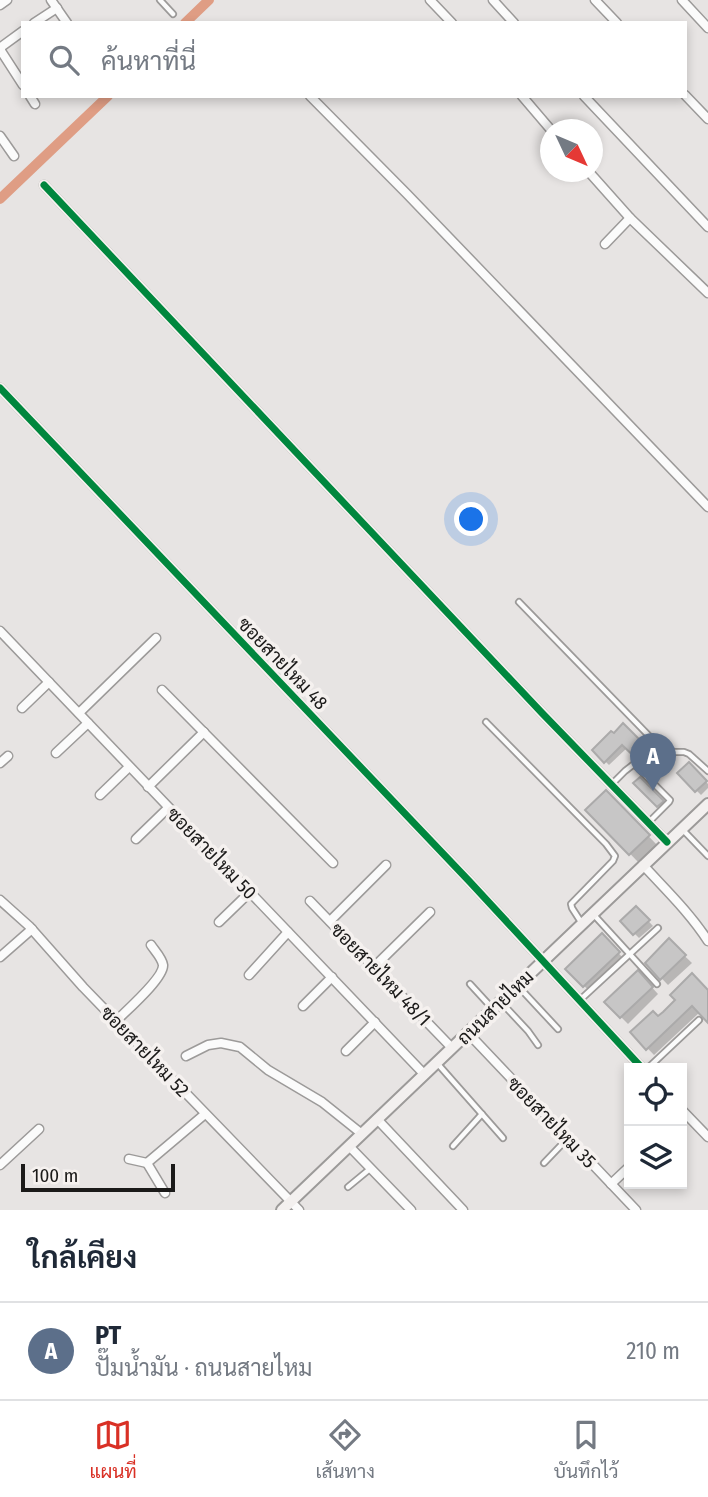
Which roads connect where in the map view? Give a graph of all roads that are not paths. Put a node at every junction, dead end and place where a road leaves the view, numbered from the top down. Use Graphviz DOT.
graph roads {
  1 [pos="7,0"];
  2 [pos="160,0"];
  3 [pos="430,0"];
  4 [pos="493,0"];
  5 [pos="595,0"];
  6 [pos="682,0"];
  7 [pos="54,4"];
  8 [pos="0,5"];
  9 [pos="173,14"];
  10 [pos="36,21"];
  11 [pos="66,21"];
  12 [pos="450,21"];
  13 [pos="512,21"];
  14 [pos="615,21"];
  15 [pos="708,28"];
  16 [pos="21,32"];
  17 [pos="21,82"];
  18 [pos="687,97"];
  19 [pos="312,98"];
  20 [pos="524,98"];
  21 [pos="586,98"];
  22 [pos="708,118"];
  23 [pos="542,119"];
  24 [pos="0,136"];
  25 [pos="13,156"];
  26 [pos="598,182"];
  27 [pos="44,185"];
  28 [pos="630,218"];
  29 [pos="708,227"];
  30 [pos="605,244"];
  31 [pos="708,293"];
  32 [pos="0,388"];
  33 [pos="708,508"];
  34 [pos="519,602"];
  35 [pos="0,631"];
  36 [pos="7,638"];
  37 [pos="156,638"];
  38 [pos="0,645"];
  39 [pos="49,682"];
  40 [pos="162,690"];
  41 [pos="22,708"];
  42 [pos="79,713"];
  43 [pos="486,722"];
  44 [pos="88,723"];
  45 [pos="204,732"];
  46 [pos="56,753"];
  47 [pos="8,756"];
  48 [pos="0,764"];
  49 [pos="129,766"];
  50 [pos="708,771"];
  51 [pos="611,785"];
  52 [pos="148,787"];
  53 [pos="100,795"];
  54 [pos="708,804"];
  55 [pos="168,808"];
  56 [pos="648,823"];
  57 [pos="682,828"];
  58 [pos="136,839"];
  59 [pos="667,842"];
  60 [pos="708,856"];
  61 [pos="333,863"];
  62 [pos="386,865"];
  63 [pos="643,865"];
  64 [pos="250,892"];
  65 [pos="0,900"];
  66 [pos="310,901"];
  67 [pos="430,912"];
  68 [pos="592,912"];
  69 [pos="330,921"];
  70 [pos="219,922"];
  71 [pos="582,923"];
  72 [pos="658,928"];
  73 [pos="32,929"];
  74 [pos="288,932"];
  75 [pos="708,941"];
  76 [pos="152,945"];
  77 [pos="630,954"];
  78 [pos="0,957"];
  79 [pos="543,960"];
  80 [pos="375,966"];
  81 [pos="248,975"];
  82 [pos="332,977"];
  83 [pos="470,984"];
  84 [pos="657,984"];
  85 [pos="517,985"];
  86 [pos="580,1000"];
  87 [pos="496,1004"];
  88 [pos="303,1006"];
  89 [pos="699,1020"];
  90 [pos="116,1021"];
  91 [pos="375,1023"];
  92 [pos="558,1030"];
  93 [pos="468,1033"];
  94 [pos="538,1045"];
  95 [pos="452,1048"];
  96 [pos="346,1051"];
  97 [pos="186,1056"];
  98 [pos="436,1062"];
  99 [pos="640,1063"];
  100 [pos="651,1063"];
  101 [pos="424,1074"];
  102 [pos="205,1114"];
  103 [pos="482,1114"];
  104 [pos="687,1115"];
  105 [pos="377,1119"];
  106 [pos="39,1129"];
  107 [pos="362,1133"];
  108 [pos="503,1138"];
  109 [pos="708,1138"];
  110 [pos="568,1139"];
  111 [pos="349,1146"];
  112 [pos="453,1146"];
  113 [pos="129,1159"];
  114 [pos="147,1163"];
  115 [pos="544,1163"];
  116 [pos="0,1165"];
  117 [pos="371,1168"];
  118 [pos="624,1172"];
  119 [pos="611,1184"];
  120 [pos="348,1187"];
  121 [pos="165,1193"];
  122 [pos="295,1206"];
  123 [pos="282,1210"];
  124 [pos="411,1210"];
  125 [pos="463,1210"];
  126 [pos="635,1210"];
  1 -- 8 [label="street"];
  2 -- 9 [label="lane"];
  3 -- 12 [label="street"];
  4 -- 13 [label="street"];
  5 -- 14 [label="street"];
  6 -- 15 [label="street"];
  7 -- 10 [label="street"];
  7 -- 11 [label="street"];
  16 -- 17 [label="street"];
  18 -- 22 [label="street"];
  19 -- 33 [label="street"];
  20 -- 23 [label="street"];
  21 -- 29 [label="street"];
  24 -- 25 [label="street"];
  26 -- 28 [label="street"];
  27 -- 51 [label="street"];
  28 -- 30 [label="street"];
  28 -- 31 [label="street"];
  32 -- 79 [label="street, ซอยสายไหม 48"];
  34 -- 50 [label="lane"];
  35 -- 36 [label="street, ซอยสายไหม 50"];
  36 -- 38 [label="street"];
  36 -- 39 [label="street, ซอยสายไหม 50"];
  37 -- 42 [label="street"];
  39 -- 41 [label="street"];
  39 -- 42 [label="street, ซอยสายไหม 50"];
  40 -- 45 [label="street"];
  42 -- 44 [label="street, ซอยสายไหม 50"];
  43 -- 71 [label="lane"];
  44 -- 46 [label="street"];
  44 -- 49 [label="street, ซอยสายไหม 50"];
  45 -- 52 [label="street"];
  45 -- 61 [label="street"];
  47 -- 48 [label="street"];
  49 -- 52 [label="street, ซอยสายไหม 50"];
  49 -- 53 [label="street"];
  51 -- 56 [label="street"];
  51 -- 56 [label="lane"];
  52 -- 55 [label="street, ซอยสายไหม 50"];
  54 -- 57 [label="main road, ถนนสายไหม"];
  55 -- 58 [label="street"];
  55 -- 64 [label="street, ซอยสายไหม 50"];
  56 -- 59 [label="street"];
  57 -- 59 [label="main road, ถนนสายไหม"];
  57 -- 60 [label="lane"];
  59 -- 63 [label="main road, ถนนสายไหม"];
  62 -- 69 [label="street"];
  63 -- 68 [label="main road, ถนนสายไหม"];
  63 -- 75 [label="street"];
  64 -- 70 [label="street"];
  64 -- 74 [label="street, ซอยสายไหม 50"];
  65 -- 73 [label="street, ซอยสายไหม 52"];
  66 -- 69 [label="street, ซอยสายไหม 48/1"];
  67 -- 80 [label="street"];
  68 -- 71 [label="main road, ถนนสายไหม"];
  68 -- 77 [label="lane"];
  69 -- 80 [label="street, ซอยสายไหม 48/1"];
  71 -- 79 [label="main road, ถนนสายไหม"];
  72 -- 77 [label="lane"];
  73 -- 78 [label="street"];
  73 -- 90 [label="street, ซอยสายไหม 52"];
  74 -- 81 [label="street"];
  74 -- 82 [label="street, ซอยสายไหม 50"];
  76 -- 90 [label="street"];
  77 -- 84 [label="lane"];
  77 -- 86 [label="lane"];
  79 -- 85 [label="main road, ถนนสายไหม"];
  79 -- 86 [label="street, ซอยสายไหม 48"];
  80 -- 95 [label="street, ซอยสายไหม 48/1"];
  82 -- 88 [label="street"];
  82 -- 91 [label="street, ซอยสายไหม 50"];
  83 -- 87 [label="lane"];
  85 -- 87 [label="main road, ถนนสายไหม"];
  85 -- 92 [label="lane"];
  86 -- 99 [label="street, ซอยสายไหม 48"];
  87 -- 93 [label="main road, ถนนสายไหม"];
  87 -- 94 [label="lane"];
  89 -- 100 [label="lane"];
  90 -- 102 [label="street, ซอยสายไหม 52"];
  91 -- 96 [label="street"];
  91 -- 101 [label="street, ซอยสายไหม 50"];
  93 -- 95 [label="main road, ถนนสายไหม"];
  93 -- 110 [label="street, ซอยสายไหม 35"];
  95 -- 98 [label="main road, ถนนสายไหม"];
  97 -- 107 [label="street"];
  98 -- 101 [label="main road, ถนนสายไหม"];
  98 -- 103 [label="lane"];
  101 -- 105 [label="main road, ถนนสายไหม"];
  102 -- 114 [label="street"];
  102 -- 122 [label="street, ซอยสายไหม 52"];
  103 -- 108 [label="lane"];
  103 -- 112 [label="lane"];
  104 -- 109 [label="street"];
  105 -- 107 [label="main road, ถนนสายไหม"];
  105 -- 125 [label="street"];
  106 -- 116 [label="street"];
  107 -- 111 [label="main road, ถนนสายไหม"];
  110 -- 115 [label="lane"];
  110 -- 119 [label="street, ซอยสายไหม 35"];
  111 -- 117 [label="street"];
  111 -- 122 [label="main road, ถนนสายไหม"];
  113 -- 114 [label="street"];
  114 -- 121 [label="street"];
  117 -- 120 [label="lane"];
  117 -- 124 [label="street"];
  118 -- 119 [label="street"];
  119 -- 126 [label="street, ซอยสายไหม 35"];
  122 -- 123 [label="main road, ถนนสายไหม"];
}
